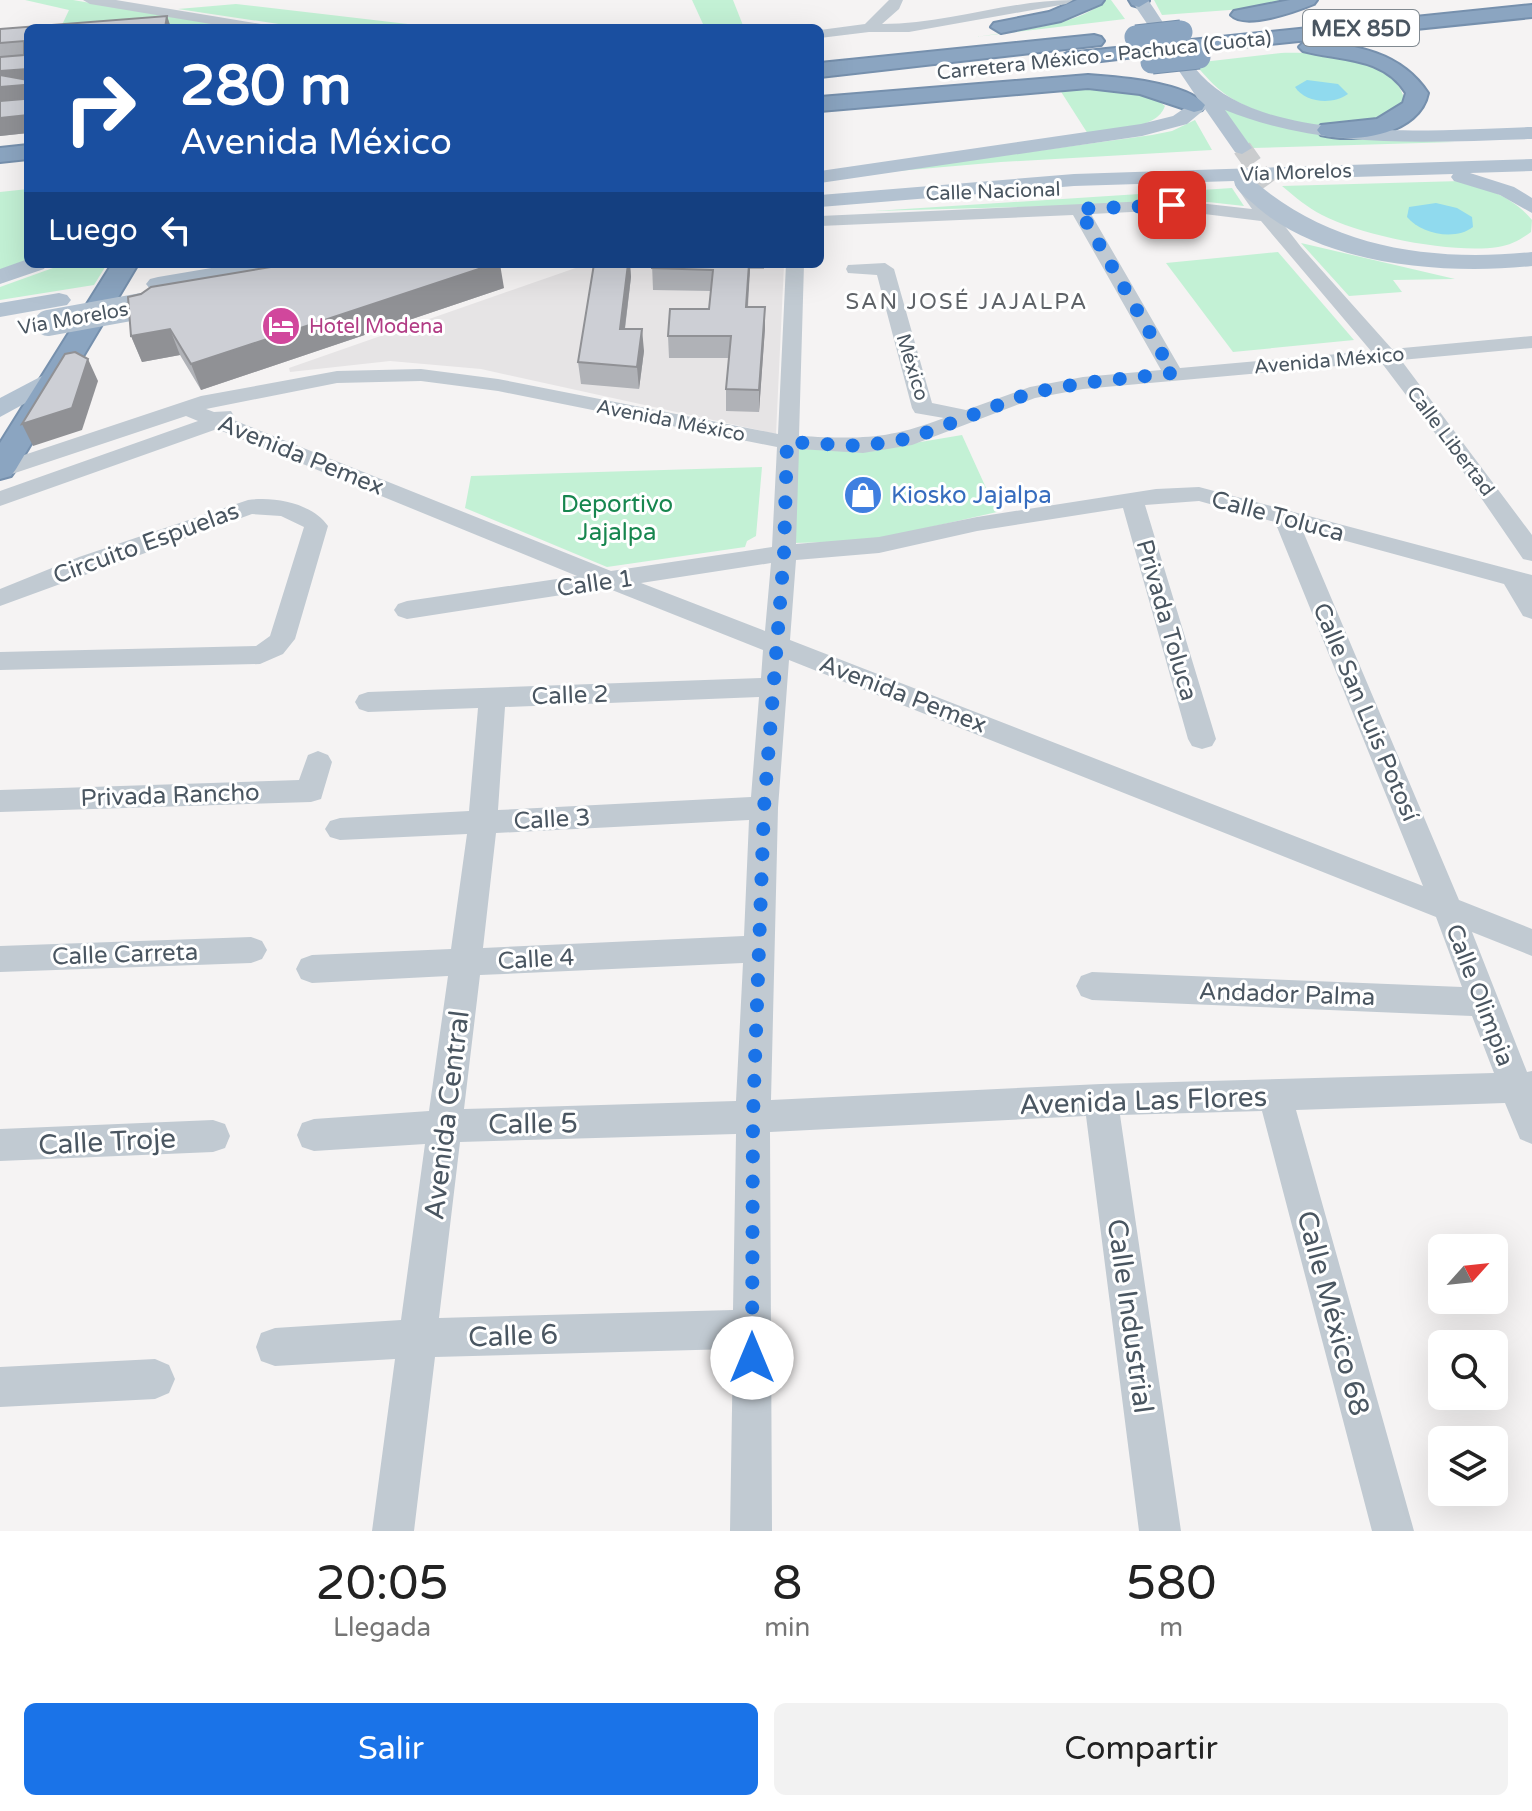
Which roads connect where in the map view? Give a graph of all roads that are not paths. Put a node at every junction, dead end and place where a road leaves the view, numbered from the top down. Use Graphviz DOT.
graph roads {
  1 [pos="90,0"];
  2 [pos="992,0"];
  3 [pos="1066,0"];
  4 [pos="1094,0"];
  5 [pos="1123,0"];
  6 [pos="1139,0"];
  7 [pos="1307,0"];
  8 [pos="1497,0"];
  9 [pos="202,1"];
  10 [pos="891,2"];
  11 [pos="131,8"];
  12 [pos="1532,11"];
  13 [pos="1002,14"];
  14 [pos="235,24"];
  15 [pos="869,28"];
  16 [pos="824,34"];
  17 [pos="1186,39"];
  18 [pos="1140,44"];
  19 [pos="824,57"];
  20 [pos="824,58"];
  21 [pos="824,70"];
  22 [pos="1196,81"];
  23 [pos="824,85"];
  24 [pos="824,103"];
  25 [pos="824,104"];
  26 [pos="1195,107"];
  27 [pos="1329,130"];
  28 [pos="1532,133"];
  29 [pos="1242,148"];
  30 [pos="1532,148"];
  31 [pos="1221,149"];
  32 [pos="24,152"];
  33 [pos="0,155"];
  34 [pos="1532,165"];
  35 [pos="1393,169"];
  36 [pos="24,173"];
  37 [pos="0,176"];
  38 [pos="824,178"];
  39 [pos="824,179"];
  40 [pos="1244,184"];
  41 [pos="1268,185"];
  42 [pos="824,201"];
  43 [pos="1532,207"];
  44 [pos="1079,209"];
  45 [pos="1264,216"];
  46 [pos="824,221"];
  47 [pos="1532,242"];
  48 [pos="1532,259"];
  49 [pos="25,268"];
  50 [pos="123,268"];
  51 [pos="795,268"];
  52 [pos="273,269"];
  53 [pos="855,269"];
  54 [pos="0,277"];
  55 [pos="153,294"];
  56 [pos="0,310"];
  57 [pos="0,331"];
  58 [pos="1532,342"];
  59 [pos="1386,355"];
  60 [pos="1173,373"];
  61 [pos="280,386"];
  62 [pos="50,387"];
  63 [pos="185,408"];
  64 [pos="0,409"];
  65 [pos="964,416"];
  66 [pos="216,420"];
  67 [pos="0,422"];
  68 [pos="787,442"];
  69 [pos="1,482"];
  70 [pos="1132,501"];
  71 [pos="1532,513"];
  72 [pos="1506,514"];
  73 [pos="1285,517"];
  74 [pos="784,553"];
  75 [pos="1532,553"];
  76 [pos="1522,580"];
  77 [pos="612,581"];
  78 [pos="0,598"];
  79 [pos="407,610"];
  80 [pos="1532,610"];
  81 [pos="776,645"];
  82 [pos="0,661"];
  83 [pos="772,687"];
  84 [pos="492,698"];
  85 [pos="368,702"];
  86 [pos="1202,739"];
  87 [pos="318,762"];
  88 [pos="0,801"];
  89 [pos="764,808"];
  90 [pos="483,823"];
  91 [pos="340,829"];
  92 [pos="1447,907"];
  93 [pos="1532,943"];
  94 [pos="760,949"];
  95 [pos="251,950"];
  96 [pos="0,959"];
  97 [pos="465,962"];
  98 [pos="312,969"];
  99 [pos="1092,986"];
  100 [pos="1483,1002"];
  101 [pos="1524,1087"];
  102 [pos="1275,1095"];
  103 [pos="1101,1100"];
  104 [pos="753,1117"];
  105 [pos="444,1126"];
  106 [pos="1532,1128"];
  107 [pos="314,1135"];
  108 [pos="213,1136"];
  109 [pos="0,1145"];
  110 [pos="752,1329"];
  111 [pos="419,1338"];
  112 [pos="275,1347"];
  113 [pos="155,1379"];
  114 [pos="0,1387"];
  115 [pos="393,1531"];
  116 [pos="751,1531"];
  117 [pos="1160,1531"];
  118 [pos="1393,1531"];
  1 -- 11 [label="street"];
  2 -- 13 [label="street"];
  3 -- 13 [label="street"];
  4 -- 19 [label="highway"];
  5 -- 26 [label="main road"];
  6 -- 22 [label="main road"];
  7 -- 17 [label="highway"];
  8 -- 17 [label="highway, Carretera México - Pachuca (Cuota) / MEX 85D"];
  9 -- 11 [label="street"];
  10 -- 15 [label="street"];
  11 -- 14 [label="street"];
  12 -- 17 [label="highway, Carretera México - Pachuca (Cuota) / MEX 85D"];
  13 -- 15 [label="street"];
  15 -- 16 [label="street"];
  17 -- 18 [label="highway, bridge"];
  17 -- 18 [label="highway, Carretera México - Pachuca (Cuota) / MEX 85D, bridge"];
  17 -- 27 [label="highway"];
  18 -- 20 [label="highway"];
  18 -- 21 [label="highway, Carretera México - Pachuca (Cuota) / MEX 85D"];
  18 -- 23 [label="highway, Carretera México - Pachuca (Cuota) / MEX 85D"];
  18 -- 24 [label="highway"];
  22 -- 27 [label="main road"];
  22 -- 29 [label="main road"];
  25 -- 26 [label="highway"];
  26 -- 31 [label="main road"];
  26 -- 38 [label="main road"];
  27 -- 28 [label="main road"];
  30 -- 39 [label="main road, Vía Morelos"];
  32 -- 33 [label="highway"];
  34 -- 35 [label="main road, Vía Morelos"];
  35 -- 42 [label="main road, Vía Morelos"];
  35 -- 43 [label="main road"];
  36 -- 37 [label="highway"];
  40 -- 45 [label="street, Calle Libertad"];
  40 -- 48 [label="main road"];
  41 -- 47 [label="main road"];
  44 -- 45 [label="street, Calle Nacional"];
  44 -- 46 [label="street, Calle Nacional"];
  44 -- 60 [label="street"];
  45 -- 59 [label="street, Calle Libertad"];
  49 -- 54 [label="main road"];
  50 -- 62 [label="highway"];
  51 -- 68 [label="street"];
  52 -- 55 [label="main road, Vía Morelos"];
  53 -- 65 [label="street, México"];
  55 -- 56 [label="main road, Vía Morelos"];
  55 -- 57 [label="main road, Vía Morelos, bridge"];
  58 -- 59 [label="street, Avenida México"];
  59 -- 60 [label="street, Avenida México"];
  59 -- 72 [label="street, Calle Libertad"];
  60 -- 65 [label="street, Avenida México"];
  61 -- 63 [label="street, Avenida México"];
  61 -- 66 [label="street, Avenida México"];
  61 -- 68 [label="street, Avenida México"];
  62 -- 64 [label="main road"];
  62 -- 67 [label="main road"];
  62 -- 69 [label="highway"];
  63 -- 66 [label="street, Avenida Pemex"];
  63 -- 69 [label="street, Avenida México"];
  65 -- 68 [label="street, Avenida México"];
  66 -- 69 [label="street, Avenida México"];
  66 -- 77 [label="street, Avenida Pemex"];
  68 -- 74 [label="street"];
  70 -- 73 [label="street, Calle Toluca"];
  70 -- 74 [label="street, Calle Toluca"];
  70 -- 86 [label="street, Privada Toluca"];
  71 -- 72 [label="street"];
  72 -- 75 [label="street, Calle Libertad"];
  73 -- 76 [label="street, Calle Toluca"];
  73 -- 92 [label="street, Calle San Luis Potosí"];
  74 -- 77 [label="street, Calle 1"];
  74 -- 81 [label="street"];
  76 -- 80 [label="street"];
  77 -- 79 [label="street, Calle 1"];
  77 -- 81 [label="street, Avenida Pemex"];
  78 -- 82 [label="street, Circuito Espuelas"];
  81 -- 83 [label="street"];
  81 -- 92 [label="street, Avenida Pemex"];
  83 -- 84 [label="street, Calle 2"];
  83 -- 89 [label="street"];
  84 -- 85 [label="street, Calle 2"];
  84 -- 90 [label="street, Avenida Central"];
  87 -- 88 [label="street, Privada Rancho"];
  89 -- 90 [label="street, Calle 3"];
  89 -- 94 [label="street"];
  90 -- 91 [label="street, Calle 3"];
  90 -- 97 [label="street, Avenida Central"];
  92 -- 93 [label="street, Avenida Pemex"];
  92 -- 100 [label="street, Calle Olimpia"];
  94 -- 97 [label="street, Calle 4"];
  94 -- 104 [label="street"];
  95 -- 96 [label="street, Calle Carreta"];
  97 -- 98 [label="street, Calle 4"];
  97 -- 105 [label="street, Avenida Central"];
  99 -- 100 [label="street, Andador Palma"];
  100 -- 101 [label="street, Calle Olimpia"];
  101 -- 102 [label="street, Avenida Las Flores"];
  101 -- 106 [label="street, Calle Olimpia"];
  102 -- 103 [label="street, Avenida Las Flores"];
  102 -- 118 [label="street, Calle México 68"];
  103 -- 104 [label="street, Avenida Las Flores"];
  103 -- 117 [label="street, Calle Industrial"];
  104 -- 105 [label="street, Calle 5"];
  104 -- 110 [label="street"];
  105 -- 107 [label="street, Calle 5"];
  105 -- 111 [label="street, Avenida Central"];
  108 -- 109 [label="street, Calle Troje"];
  110 -- 111 [label="street, Calle 6"];
  110 -- 116 [label="street"];
  111 -- 112 [label="street, Calle 6"];
  111 -- 115 [label="street, Avenida Central"];
  113 -- 114 [label="street"];
}
